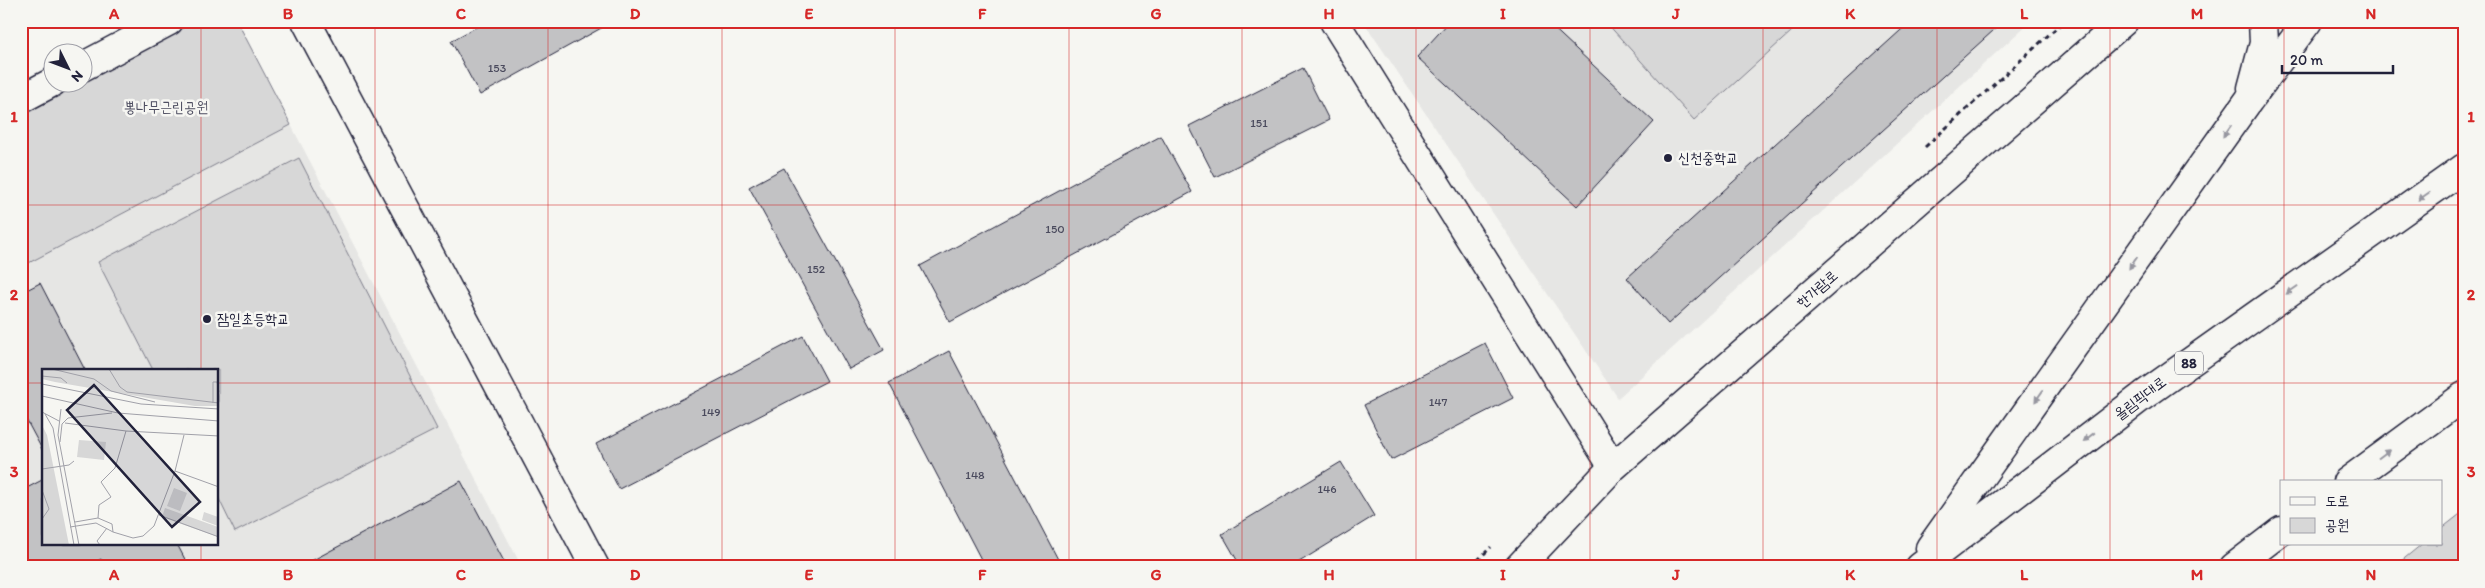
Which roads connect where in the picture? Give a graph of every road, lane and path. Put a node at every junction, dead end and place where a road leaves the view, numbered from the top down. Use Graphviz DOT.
graph roads {
  1 [pos="169,21"];
  2 [pos="306,21"];
  3 [pos="1334,21"];
  4 [pos="2124,21"];
  5 [pos="2263,21"];
  6 [pos="2308,21"];
  7 [pos="92,62"];
  8 [pos="42,88"];
  9 [pos="21,99"];
  10 [pos="2250,100"];
  11 [pos="2464,168"];
  12 [pos="2464,396"];
  13 [pos="1614,467"];
  14 [pos="2350,480"];
  15 [pos="2280,532"];
  16 [pos="595,567"];
  17 [pos="1520,567"];
  18 [pos="1919,567"];
  19 [pos="2234,567"];
  1 -- 7 [label="main road"];
  2 -- 16 [label="main road"];
  3 -- 13 [label="main road"];
  4 -- 13 [label="main road, 한가람로"];
  5 -- 10 [label="main road"];
  6 -- 10 [label="main road"];
  8 -- 9 [label="main road"];
  10 -- 18 [label="main road, one-way"];
  11 -- 18 [label="main road, 올림픽대로 / 88, one-way"];
  14 -- 12 [label="main road, one-way"];
  13 -- 17 [label="main road, 한가람로"];
  15 -- 19 [label="main road"];
}
